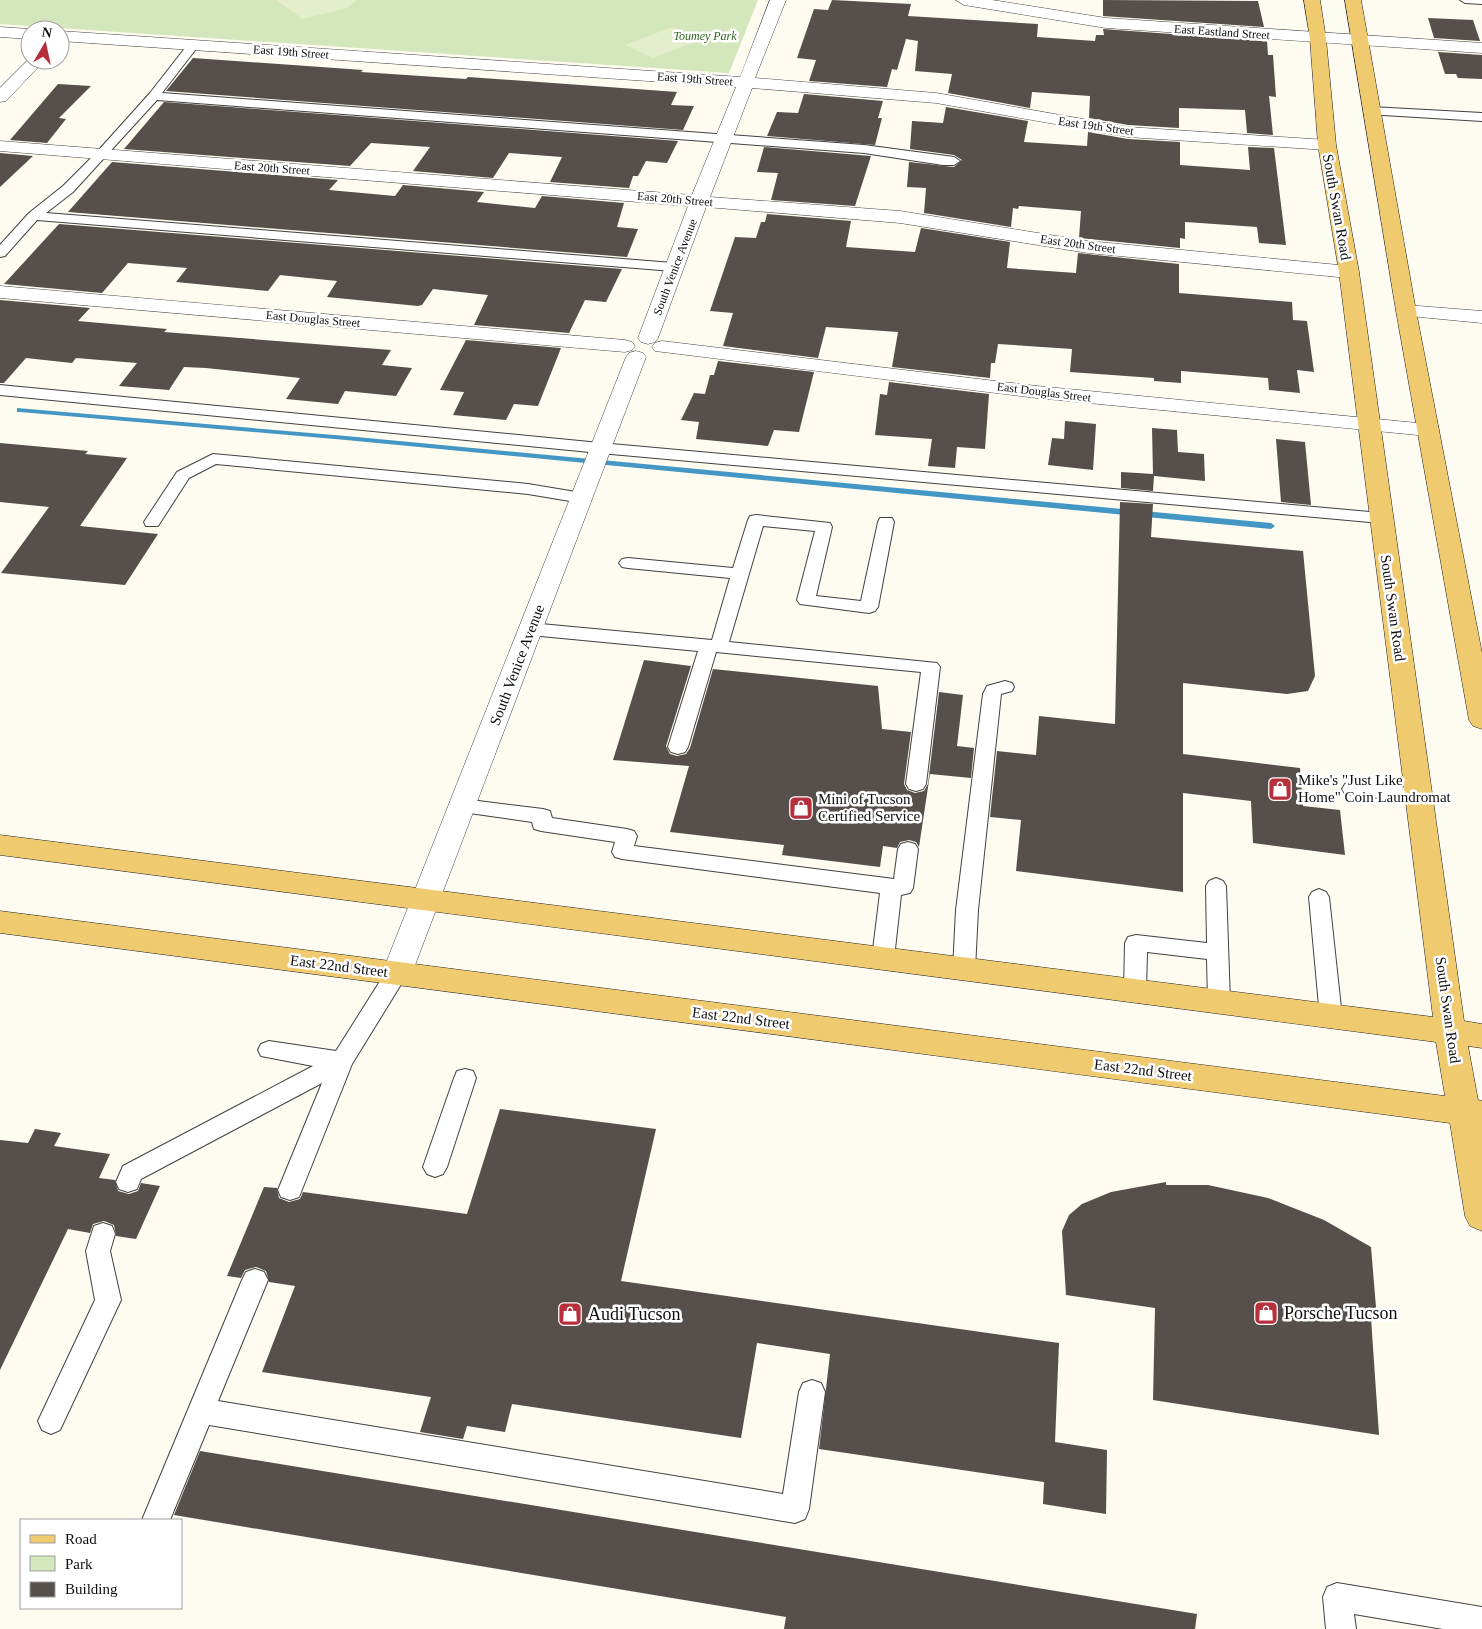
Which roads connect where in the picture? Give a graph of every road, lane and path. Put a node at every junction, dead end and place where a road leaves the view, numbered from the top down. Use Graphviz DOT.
graph roads {
  1 [pos="778,0"];
  2 [pos="964,0"];
  3 [pos="1312,0"];
  4 [pos="1352,0"];
  5 [pos="1465,0"];
  6 [pos="1482,1"];
  7 [pos="0,32"];
  8 [pos="20,33"];
  9 [pos="70,37"];
  10 [pos="1318,39"];
  11 [pos="1358,41"];
  12 [pos="193,45"];
  13 [pos="1482,48"];
  14 [pos="27,70"];
  15 [pos="746,82"];
  16 [pos="154,96"];
  17 [pos="0,97"];
  18 [pos="1371,111"];
  19 [pos="1482,117"];
  20 [pos="724,138"];
  21 [pos="1327,145"];
  22 [pos="0,146"];
  23 [pos="102,155"];
  24 [pos="954,161"];
  25 [pos="700,201"];
  26 [pos="34,216"];
  27 [pos="0,253"];
  28 [pos="673,267"];
  29 [pos="1349,272"];
  30 [pos="0,292"];
  31 [pos="1406,312"];
  32 [pos="1482,317"];
  33 [pos="643,347"];
  34 [pos="0,390"];
  35 [pos="1368,424"];
  36 [pos="1428,430"];
  37 [pos="600,448"];
  38 [pos="582,498"];
  39 [pos="1381,518"];
  40 [pos="152,522"];
  41 [pos="886,522"];
  42 [pos="628,562"];
  43 [pos="741,574"];
  44 [pos="530,630"];
  45 [pos="714,647"];
  46 [pos="1006,687"];
  47 [pos="1482,720"];
  48 [pos="678,747"];
  49 [pos="916,784"];
  50 [pos="1352,790"];
  51 [pos="1419,796"];
  52 [pos="462,806"];
  53 [pos="0,845"];
  54 [pos="908,849"];
  55 [pos="1216,886"];
  56 [pos="891,887"];
  57 [pos="1319,897"];
  58 [pos="426,899"];
  59 [pos="0,922"];
  60 [pos="1217,952"];
  61 [pos="883,958"];
  62 [pos="964,969"];
  63 [pos="397,973"];
  64 [pos="1134,991"];
  65 [pos="1218,1002"];
  66 [pos="1331,1017"];
  67 [pos="1450,1032"];
  68 [pos="1482,1036"];
  69 [pos="269,1050"];
  70 [pos="342,1061"];
  71 [pos="466,1078"];
  72 [pos="1473,1113"];
  73 [pos="435,1166"];
  74 [pos="128,1182"];
  75 [pos="290,1190"];
  76 [pos="1482,1216"];
  77 [pos="103,1234"];
  78 [pos="254,1280"];
  79 [pos="812,1392"];
  80 [pos="201,1411"];
  81 [pos="51,1421"];
  82 [pos="156,1519"];
  83 [pos="1482,1621"];
  84 [pos="1341,1629"];
  1 -- 15 [label="street, South Venice Avenue"];
  2 -- 10 [label="street, East Eastland Street"];
  3 -- 10 [label="main road, South Swan Road"];
  4 -- 11 [label="main road"];
  5 -- 6 [label="lane"];
  7 -- 8 [label="street"];
  9 -- 12 [label="street, East 19th Street"];
  10 -- 11 [label="street, East Eastland Street"];
  10 -- 21 [label="main road, South Swan Road"];
  11 -- 13 [label="street, East Eastland Street"];
  11 -- 18 [label="main road"];
  12 -- 15 [label="street, East 19th Street"];
  12 -- 16 [label="lane"];
  14 -- 17 [label="street"];
  15 -- 20 [label="street, South Venice Avenue"];
  15 -- 21 [label="street, East 19th Street"];
  16 -- 20 [label="lane"];
  16 -- 23 [label="lane"];
  18 -- 19 [label="lane"];
  18 -- 31 [label="main road"];
  20 -- 24 [label="lane"];
  20 -- 25 [label="street, South Venice Avenue"];
  21 -- 29 [label="main road, South Swan Road"];
  22 -- 23 [label="street, East 20th Street"];
  23 -- 25 [label="street, East 20th Street"];
  23 -- 26 [label="lane"];
  25 -- 28 [label="street, South Venice Avenue"];
  25 -- 29 [label="street, East 20th Street"];
  26 -- 27 [label="lane"];
  26 -- 28 [label="lane"];
  28 -- 33 [label="street, South Venice Avenue"];
  29 -- 35 [label="main road, South Swan Road"];
  30 -- 33 [label="street, East Douglas Street"];
  31 -- 32 [label="street"];
  31 -- 36 [label="main road"];
  33 -- 35 [label="street, East Douglas Street"];
  33 -- 37 [label="street, South Venice Avenue"];
  34 -- 37 [label="lane"];
  35 -- 36 [label="street, East Douglas Street"];
  35 -- 39 [label="main road, South Swan Road"];
  36 -- 47 [label="main road"];
  37 -- 38 [label="street, South Venice Avenue"];
  37 -- 39 [label="lane"];
  38 -- 40 [label="lane"];
  38 -- 44 [label="street, South Venice Avenue"];
  39 -- 51 [label="main road, South Swan Road"];
  41 -- 43 [label="lane"];
  42 -- 43 [label="lane"];
  43 -- 45 [label="lane"];
  44 -- 45 [label="lane"];
  44 -- 52 [label="street, South Venice Avenue"];
  45 -- 48 [label="lane"];
  45 -- 49 [label="lane"];
  46 -- 62 [label="lane"];
  50 -- 51 [label="lane"];
  51 -- 67 [label="main road, South Swan Road"];
  52 -- 56 [label="lane"];
  52 -- 58 [label="street, South Venice Avenue"];
  53 -- 58 [label="main road"];
  54 -- 56 [label="lane"];
  55 -- 60 [label="lane"];
  56 -- 61 [label="lane"];
  57 -- 66 [label="lane"];
  58 -- 61 [label="main road"];
  58 -- 63 [label="street, South Venice Avenue"];
  59 -- 63 [label="main road, East 22nd Street"];
  60 -- 64 [label="lane"];
  60 -- 65 [label="lane"];
  61 -- 62 [label="main road"];
  62 -- 64 [label="main road"];
  63 -- 70 [label="lane"];
  63 -- 72 [label="main road, East 22nd Street"];
  64 -- 65 [label="main road"];
  65 -- 66 [label="main road"];
  66 -- 67 [label="main road"];
  67 -- 68 [label="main road"];
  67 -- 72 [label="main road, South Swan Road"];
  69 -- 70 [label="lane"];
  70 -- 74 [label="lane"];
  70 -- 75 [label="lane"];
  71 -- 73 [label="lane"];
  72 -- 76 [label="main road, South Swan Road"];
  77 -- 81 [label="lane"];
  78 -- 80 [label="lane"];
  79 -- 80 [label="lane"];
  80 -- 82 [label="lane"];
  83 -- 84 [label="lane"];
}
